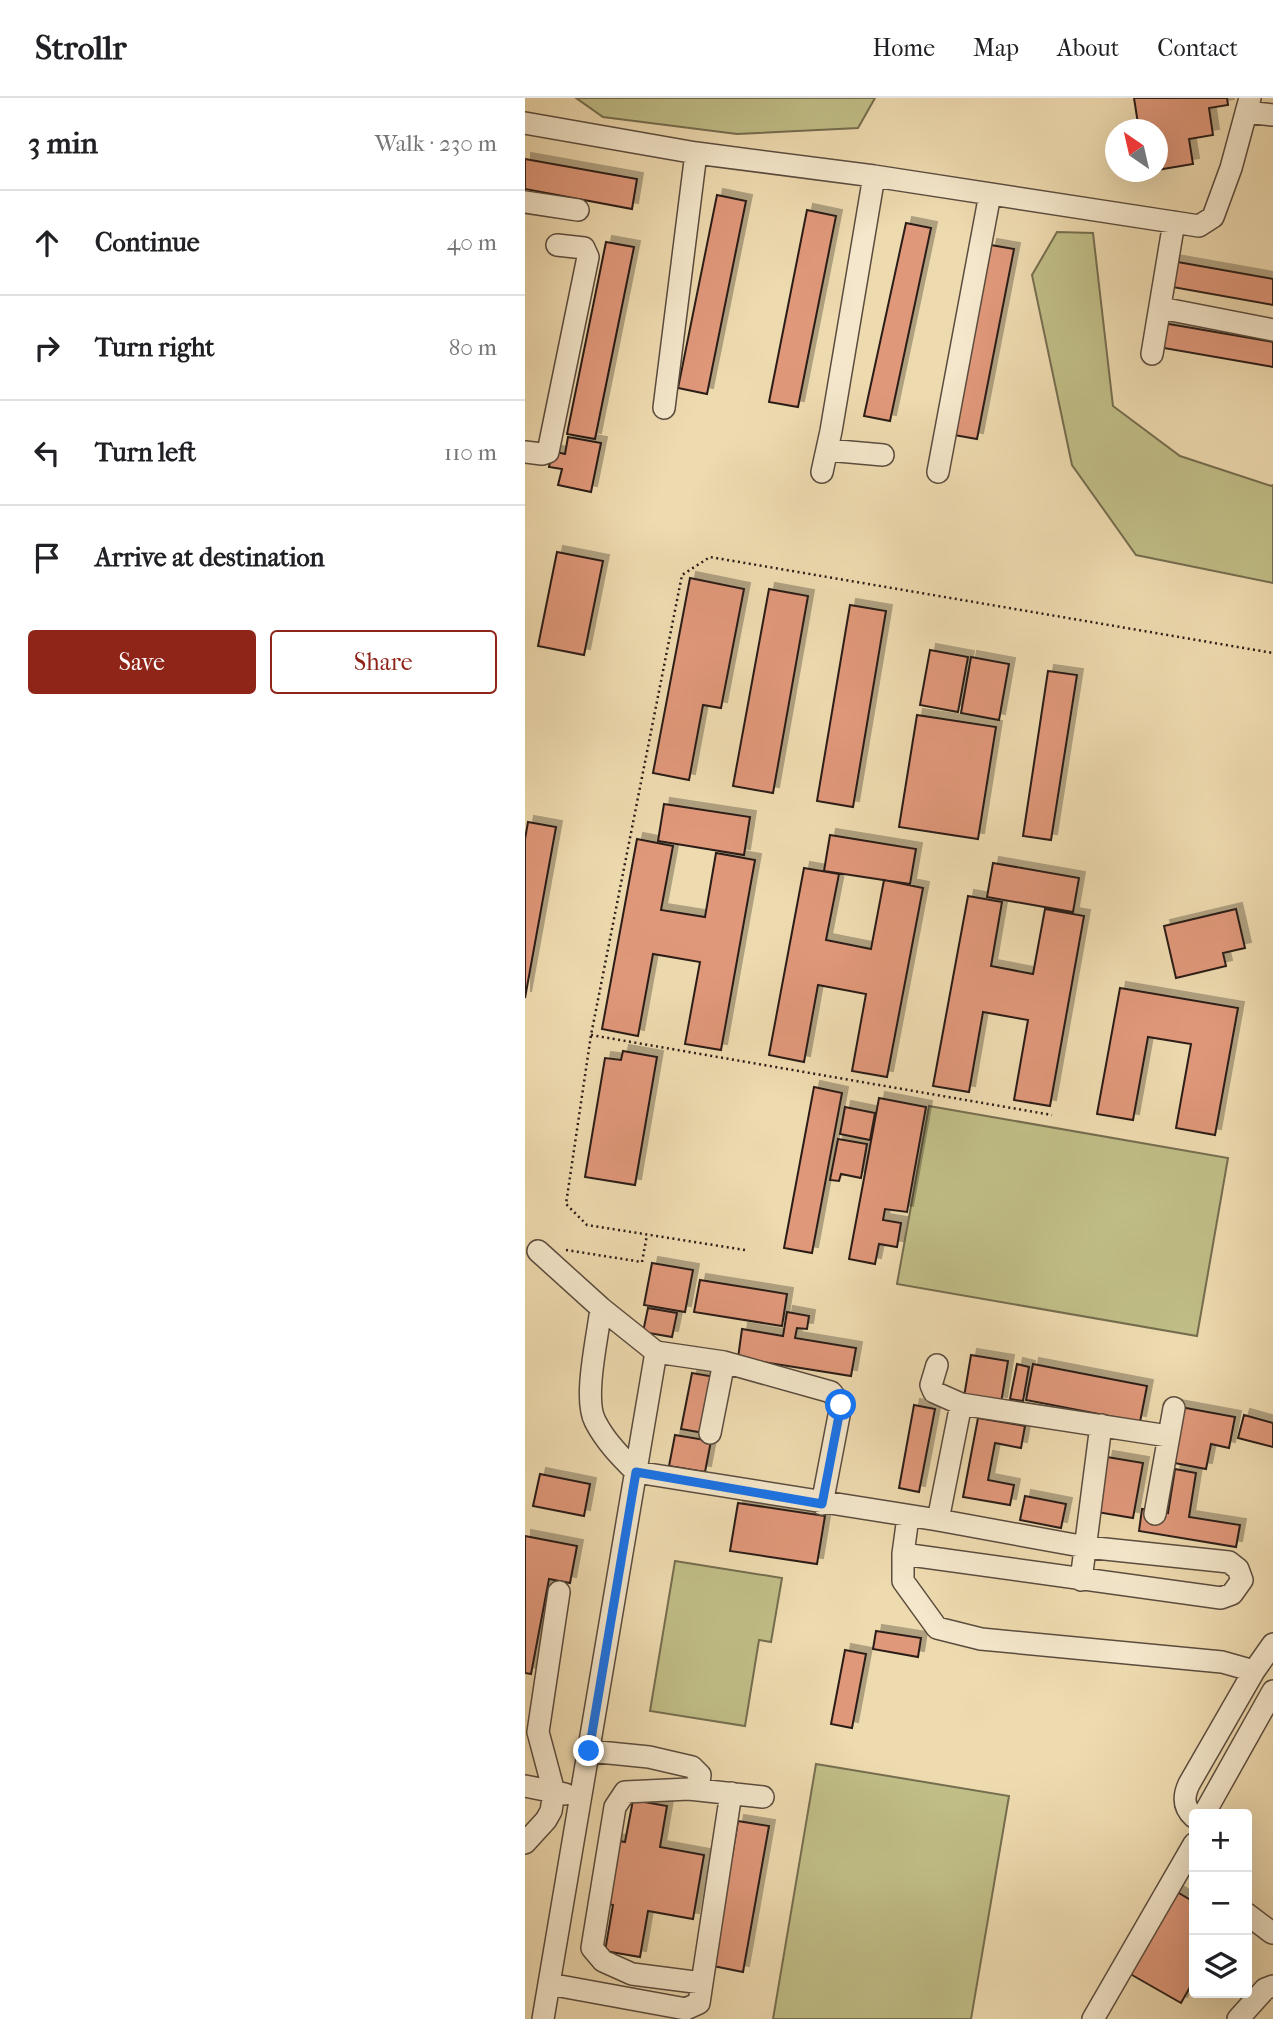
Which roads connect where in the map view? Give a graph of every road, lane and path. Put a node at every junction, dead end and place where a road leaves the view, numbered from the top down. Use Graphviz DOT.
graph roads {
  1 [pos="1248,105"];
  2 [pos="1273,115"];
  3 [pos="525,123"];
  4 [pos="696,153"];
  5 [pos="874,176"];
  6 [pos="990,194"];
  7 [pos="525,202"];
  8 [pos="578,210"];
  9 [pos="1174,222"];
  10 [pos="557,245"];
  11 [pos="1161,308"];
  12 [pos="1273,330"];
  13 [pos="1152,354"];
  14 [pos="664,408"];
  15 [pos="827,450"];
  16 [pos="525,452"];
  17 [pos="883,455"];
  18 [pos="822,472"];
  19 [pos="938,472"];
  20 [pos="1273,653"];
  21 [pos="591,1035"];
  22 [pos="1052,1115"];
  23 [pos="647,1235"];
  24 [pos="565,1250"];
  25 [pos="745,1250"];
  26 [pos="538,1251"];
  27 [pos="601,1308"];
  28 [pos="656,1352"];
  29 [pos="723,1362"];
  30 [pos="937,1365"];
  31 [pos="961,1404"];
  32 [pos="1174,1408"];
  33 [pos="1101,1425"];
  34 [pos="710,1433"];
  35 [pos="1168,1436"];
  36 [pos="636,1472"];
  37 [pos="822,1504"];
  38 [pos="1155,1514"];
  39 [pos="908,1517"];
  40 [pos="938,1520"];
  41 [pos="1086,1547"];
  42 [pos="904,1554"];
  43 [pos="1081,1580"];
  44 [pos="559,1592"];
  45 [pos="1273,1644"];
  46 [pos="1254,1671"];
  47 [pos="1273,1691"];
  48 [pos="589,1751"];
  49 [pos="525,1786"];
  50 [pos="698,1790"];
  51 [pos="554,1792"];
  52 [pos="731,1793"];
  53 [pos="581,1796"];
  54 [pos="763,1797"];
  55 [pos="1207,1809"];
  56 [pos="1189,1813"];
  57 [pos="525,1843"];
  58 [pos="1186,1878"];
  59 [pos="1252,1918"];
  60 [pos="1272,1933"];
  61 [pos="549,1983"];
  62 [pos="702,1983"];
  63 [pos="1273,1986"];
  64 [pos="543,2019"];
  65 [pos="1093,2019"];
  66 [pos="1238,2019"];
  1 -- 2 [label="lane"];
  1 -- 9 [label="lane"];
  3 -- 4 [label="lane"];
  4 -- 5 [label="lane"];
  4 -- 14 [label="lane"];
  5 -- 6 [label="lane"];
  5 -- 15 [label="lane"];
  6 -- 9 [label="lane"];
  6 -- 19 [label="lane"];
  7 -- 8 [label="lane"];
  9 -- 11 [label="lane"];
  10 -- 16 [label="lane"];
  11 -- 12 [label="lane"];
  11 -- 13 [label="lane"];
  15 -- 17 [label="lane"];
  15 -- 18 [label="lane"];
  20 -- 21 [label="path"];
  21 -- 22 [label="path"];
  21 -- 23 [label="path"];
  23 -- 24 [label="path"];
  23 -- 25 [label="path"];
  26 -- 27 [label="lane"];
  27 -- 28 [label="lane"];
  27 -- 36 [label="lane"];
  28 -- 29 [label="lane"];
  28 -- 36 [label="lane"];
  29 -- 34 [label="lane"];
  29 -- 37 [label="lane"];
  30 -- 31 [label="lane"];
  31 -- 33 [label="lane"];
  31 -- 40 [label="lane"];
  32 -- 35 [label="lane"];
  33 -- 35 [label="lane"];
  33 -- 41 [label="lane"];
  35 -- 38 [label="lane"];
  36 -- 37 [label="lane"];
  36 -- 48 [label="lane"];
  37 -- 39 [label="lane"];
  39 -- 40 [label="lane"];
  39 -- 42 [label="lane"];
  40 -- 41 [label="lane"];
  41 -- 43 [label="lane"];
  41 -- 43 [label="lane"];
  42 -- 43 [label="lane"];
  42 -- 46 [label="lane"];
  44 -- 51 [label="lane"];
  45 -- 46 [label="lane"];
  46 -- 56 [label="lane"];
  47 -- 55 [label="lane"];
  48 -- 50 [label="lane"];
  48 -- 53 [label="lane"];
  49 -- 51 [label="lane"];
  50 -- 52 [label="lane"];
  50 -- 62 [label="lane"];
  51 -- 53 [label="lane"];
  51 -- 57 [label="lane"];
  52 -- 54 [label="lane"];
  52 -- 62 [label="lane"];
  53 -- 61 [label="lane"];
  58 -- 65 [label="lane"];
  59 -- 60 [label="lane"];
  61 -- 62 [label="lane"];
  61 -- 64 [label="lane"];
  63 -- 66 [label="lane"];
}
